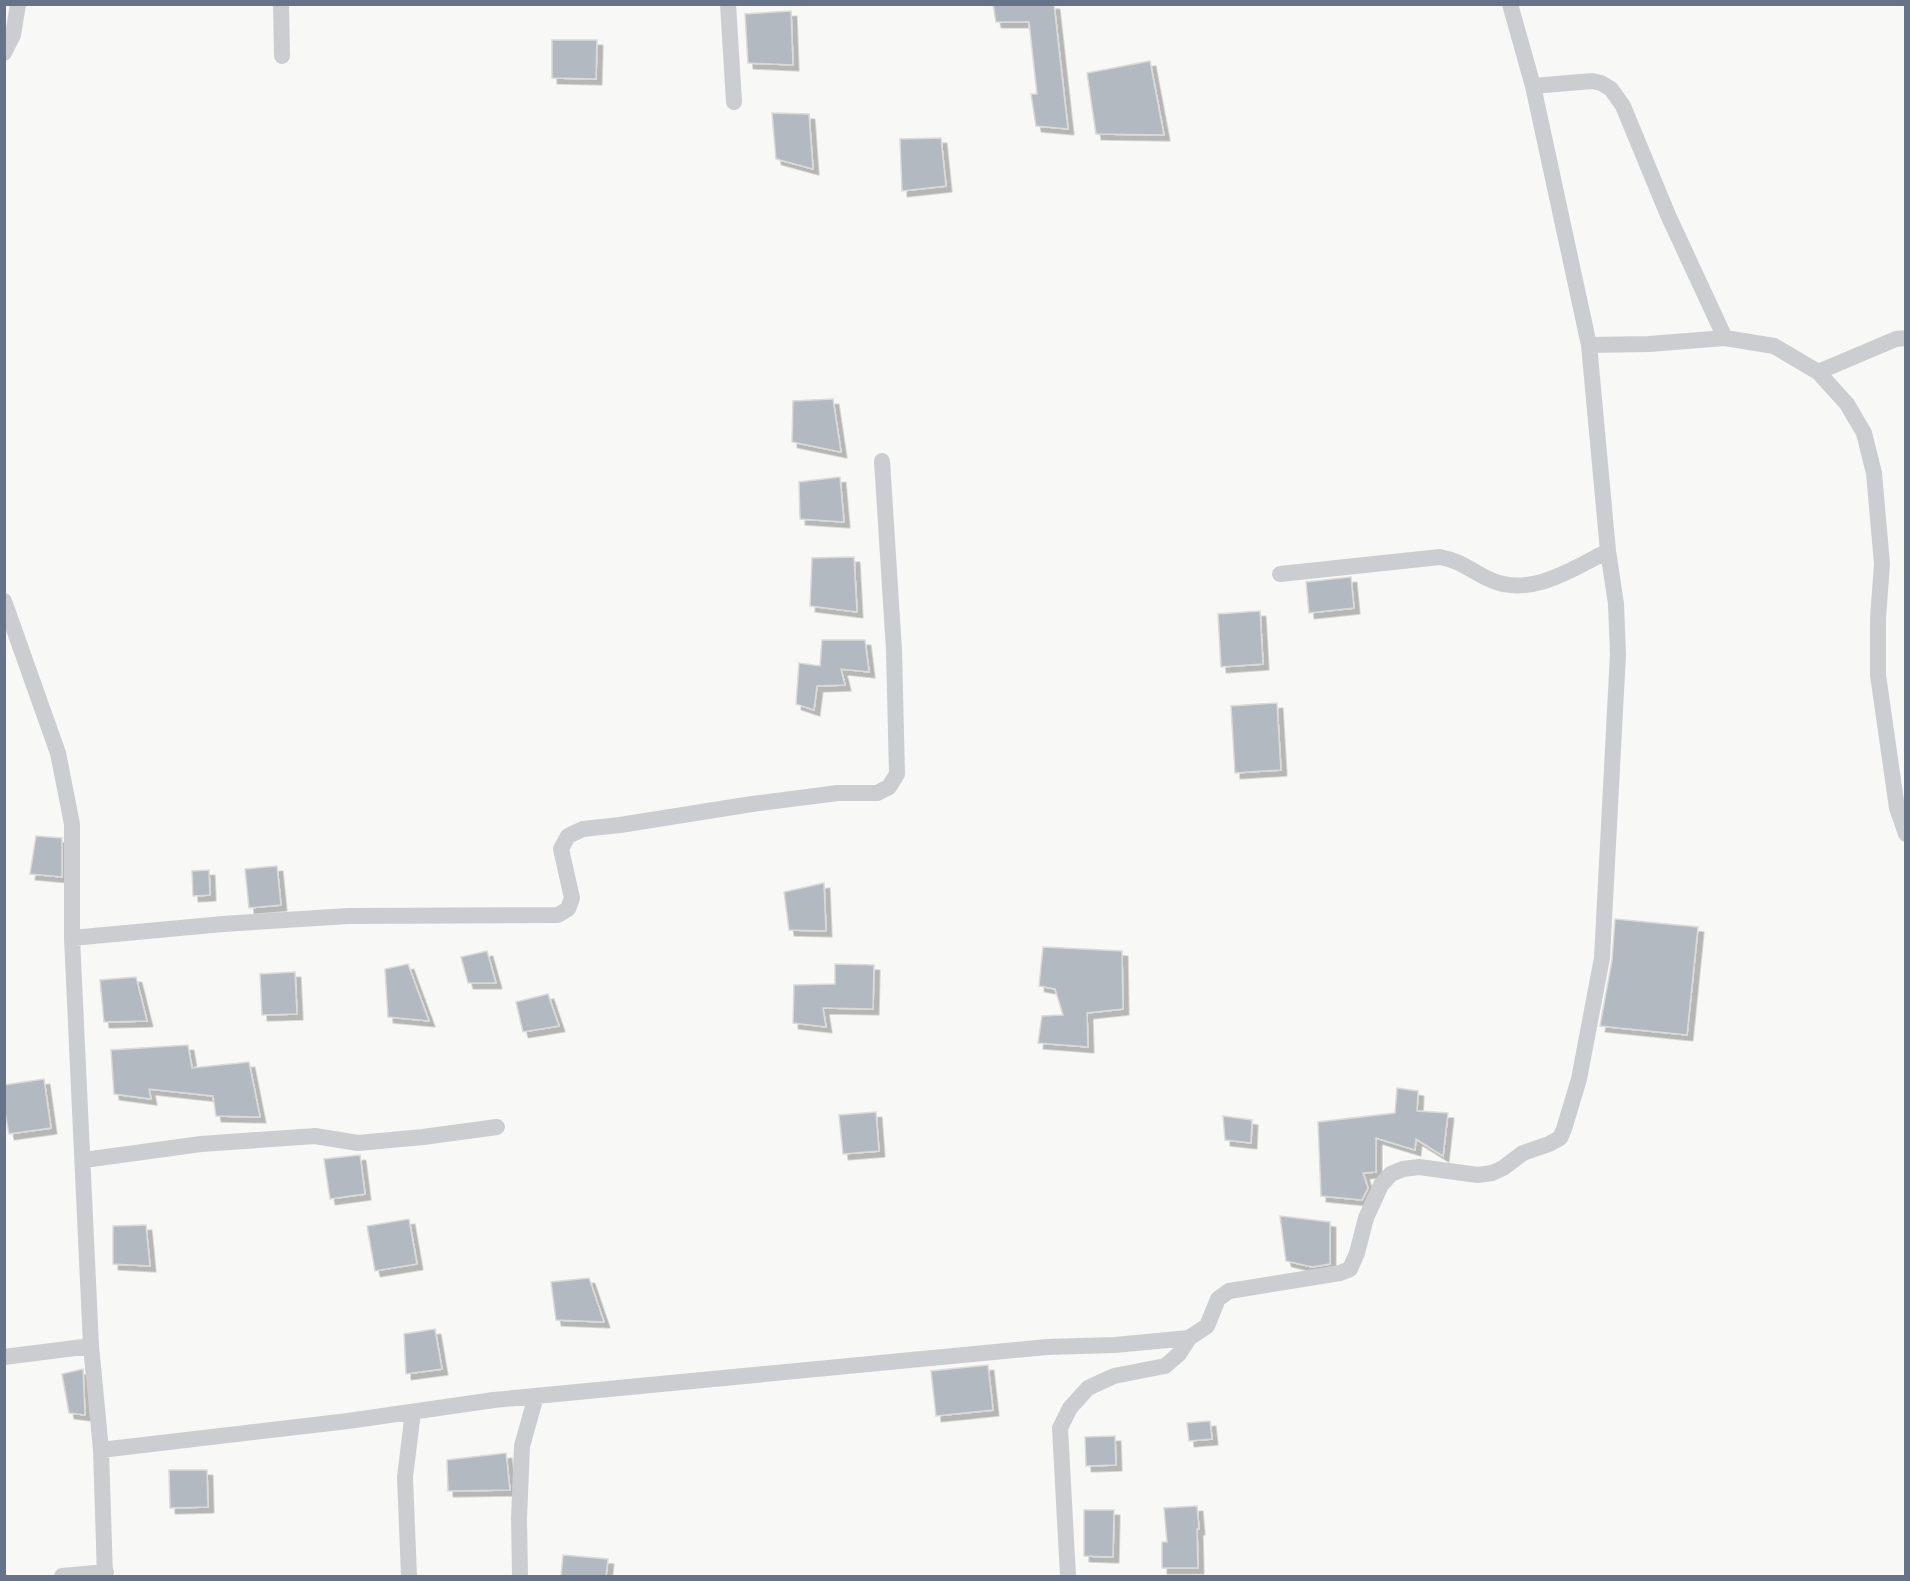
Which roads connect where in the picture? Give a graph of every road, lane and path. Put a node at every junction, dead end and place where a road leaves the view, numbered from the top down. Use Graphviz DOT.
graph roads {
  1 [pos="18,4"];
  2 [pos="281,4"];
  3 [pos="728,4"];
  4 [pos="1510,4"];
  5 [pos="4,53"];
  6 [pos="282,56"];
  7 [pos="1533,86"];
  8 [pos="734,102"];
  9 [pos="1725,338"];
  10 [pos="1905,338"];
  11 [pos="1589,345"];
  12 [pos="1818,372"];
  13 [pos="882,461"];
  14 [pos="1608,551"];
  15 [pos="1280,574"];
  16 [pos="4,601"];
  17 [pos="1905,834"];
  18 [pos="72,938"];
  19 [pos="497,1127"];
  20 [pos="84,1161"];
  21 [pos="1189,1338"];
  22 [pos="91,1346"];
  23 [pos="4,1356"];
  24 [pos="536,1396"];
  25 [pos="413,1412"];
  26 [pos="101,1450"];
  27 [pos="105,1574"];
  28 [pos="62,1576"];
  29 [pos="409,1576"];
  30 [pos="520,1576"];
  31 [pos="1068,1576"];
  1 -- 5 [label="street"];
  2 -- 6 [label="street"];
  3 -- 8 [label="street"];
  4 -- 7 [label="street"];
  7 -- 9 [label="street"];
  7 -- 11 [label="street"];
  9 -- 11 [label="street"];
  9 -- 12 [label="street"];
  10 -- 12 [label="street"];
  11 -- 14 [label="street"];
  12 -- 17 [label="street"];
  13 -- 18 [label="street"];
  14 -- 15 [label="street"];
  14 -- 21 [label="street"];
  16 -- 18 [label="street"];
  18 -- 20 [label="street"];
  19 -- 20 [label="street"];
  20 -- 22 [label="street"];
  21 -- 24 [label="street"];
  21 -- 31 [label="street"];
  22 -- 23 [label="street"];
  22 -- 26 [label="street"];
  24 -- 25 [label="street"];
  24 -- 30 [label="street"];
  25 -- 26 [label="street"];
  25 -- 29 [label="street"];
  26 -- 27 [label="street"];
  27 -- 28 [label="street"];
}
